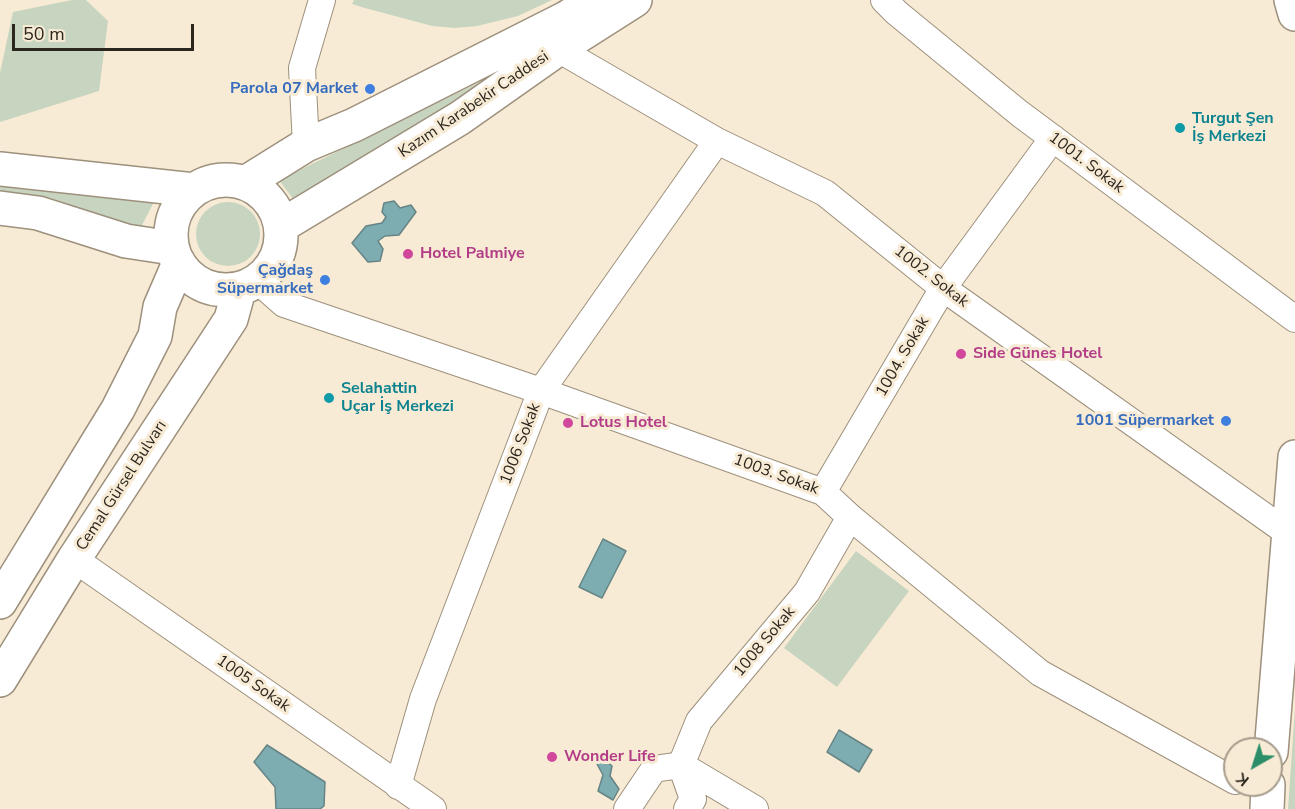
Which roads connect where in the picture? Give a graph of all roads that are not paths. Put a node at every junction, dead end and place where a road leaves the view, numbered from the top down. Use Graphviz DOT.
graph roads {
  1 [pos="322,0"];
  2 [pos="595,0"];
  3 [pos="635,0"];
  4 [pos="884,0"];
  5 [pos="1291,0"];
  6 [pos="1295,14"];
  7 [pos="558,49"];
  8 [pos="1053,138"];
  9 [pos="717,141"];
  10 [pos="306,145"];
  11 [pos="0,169"];
  12 [pos="245,183"];
  13 [pos="194,190"];
  14 [pos="0,208"];
  15 [pos="281,226"];
  16 [pos="175,256"];
  17 [pos="249,285"];
  18 [pos="943,288"];
  19 [pos="1295,319"];
  20 [pos="541,391"];
  21 [pos="1295,457"];
  22 [pos="824,492"];
  23 [pos="850,517"];
  24 [pos="1288,533"];
  25 [pos="74,559"];
  26 [pos="0,602"];
  27 [pos="0,680"];
  28 [pos="1272,737"];
  29 [pos="681,765"];
  30 [pos="1223,774"];
  31 [pos="398,786"];
  32 [pos="433,809"];
  33 [pos="627,809"];
  34 [pos="687,809"];
  35 [pos="755,809"];
  1 -- 10 [label="street"];
  2 -- 10 [label="main road, Kazım Karabekir Caddesi"];
  3 -- 7 [label="main road, Kazım Karabekir Caddesi"];
  4 -- 8 [label="street, 1001. Sokak"];
  5 -- 6 [label="main road"];
  7 -- 9 [label="street, 1002. Sokak"];
  7 -- 15 [label="main road, Kazım Karabekir Caddesi"];
  8 -- 18 [label="street, 1004. Sokak"];
  8 -- 19 [label="street, 1001. Sokak"];
  9 -- 18 [label="street, 1002. Sokak"];
  9 -- 20 [label="street, 1006 Sokak"];
  10 -- 12 [label="main road, Kazım Karabekir Caddesi"];
  11 -- 13 [label="main road"];
  12 -- 13 [label="main road"];
  12 -- 15 [label="main road"];
  13 -- 16 [label="main road"];
  14 -- 16 [label="main road"];
  15 -- 17 [label="main road"];
  16 -- 17 [label="main road"];
  16 -- 26 [label="main road"];
  17 -- 20 [label="street, 1003. Sokak"];
  17 -- 25 [label="main road, Cemal Gürsel Bulvarı"];
  18 -- 22 [label="street, 1004. Sokak"];
  18 -- 24 [label="street, 1002. Sokak"];
  20 -- 22 [label="street, 1003. Sokak"];
  20 -- 31 [label="street, 1006 Sokak"];
  21 -- 24 [label="main road"];
  22 -- 23 [label="street, 1003. Sokak"];
  23 -- 29 [label="street, 1008 Sokak"];
  23 -- 30 [label="street, 1003. Sokak"];
  24 -- 28 [label="main road"];
  25 -- 27 [label="main road, Cemal Gürsel Bulvarı"];
  25 -- 31 [label="street, 1005 Sokak"];
  29 -- 33 [label="street"];
  29 -- 34 [label="street"];
  29 -- 35 [label="street"];
  31 -- 32 [label="street, 1005 Sokak"];
}
